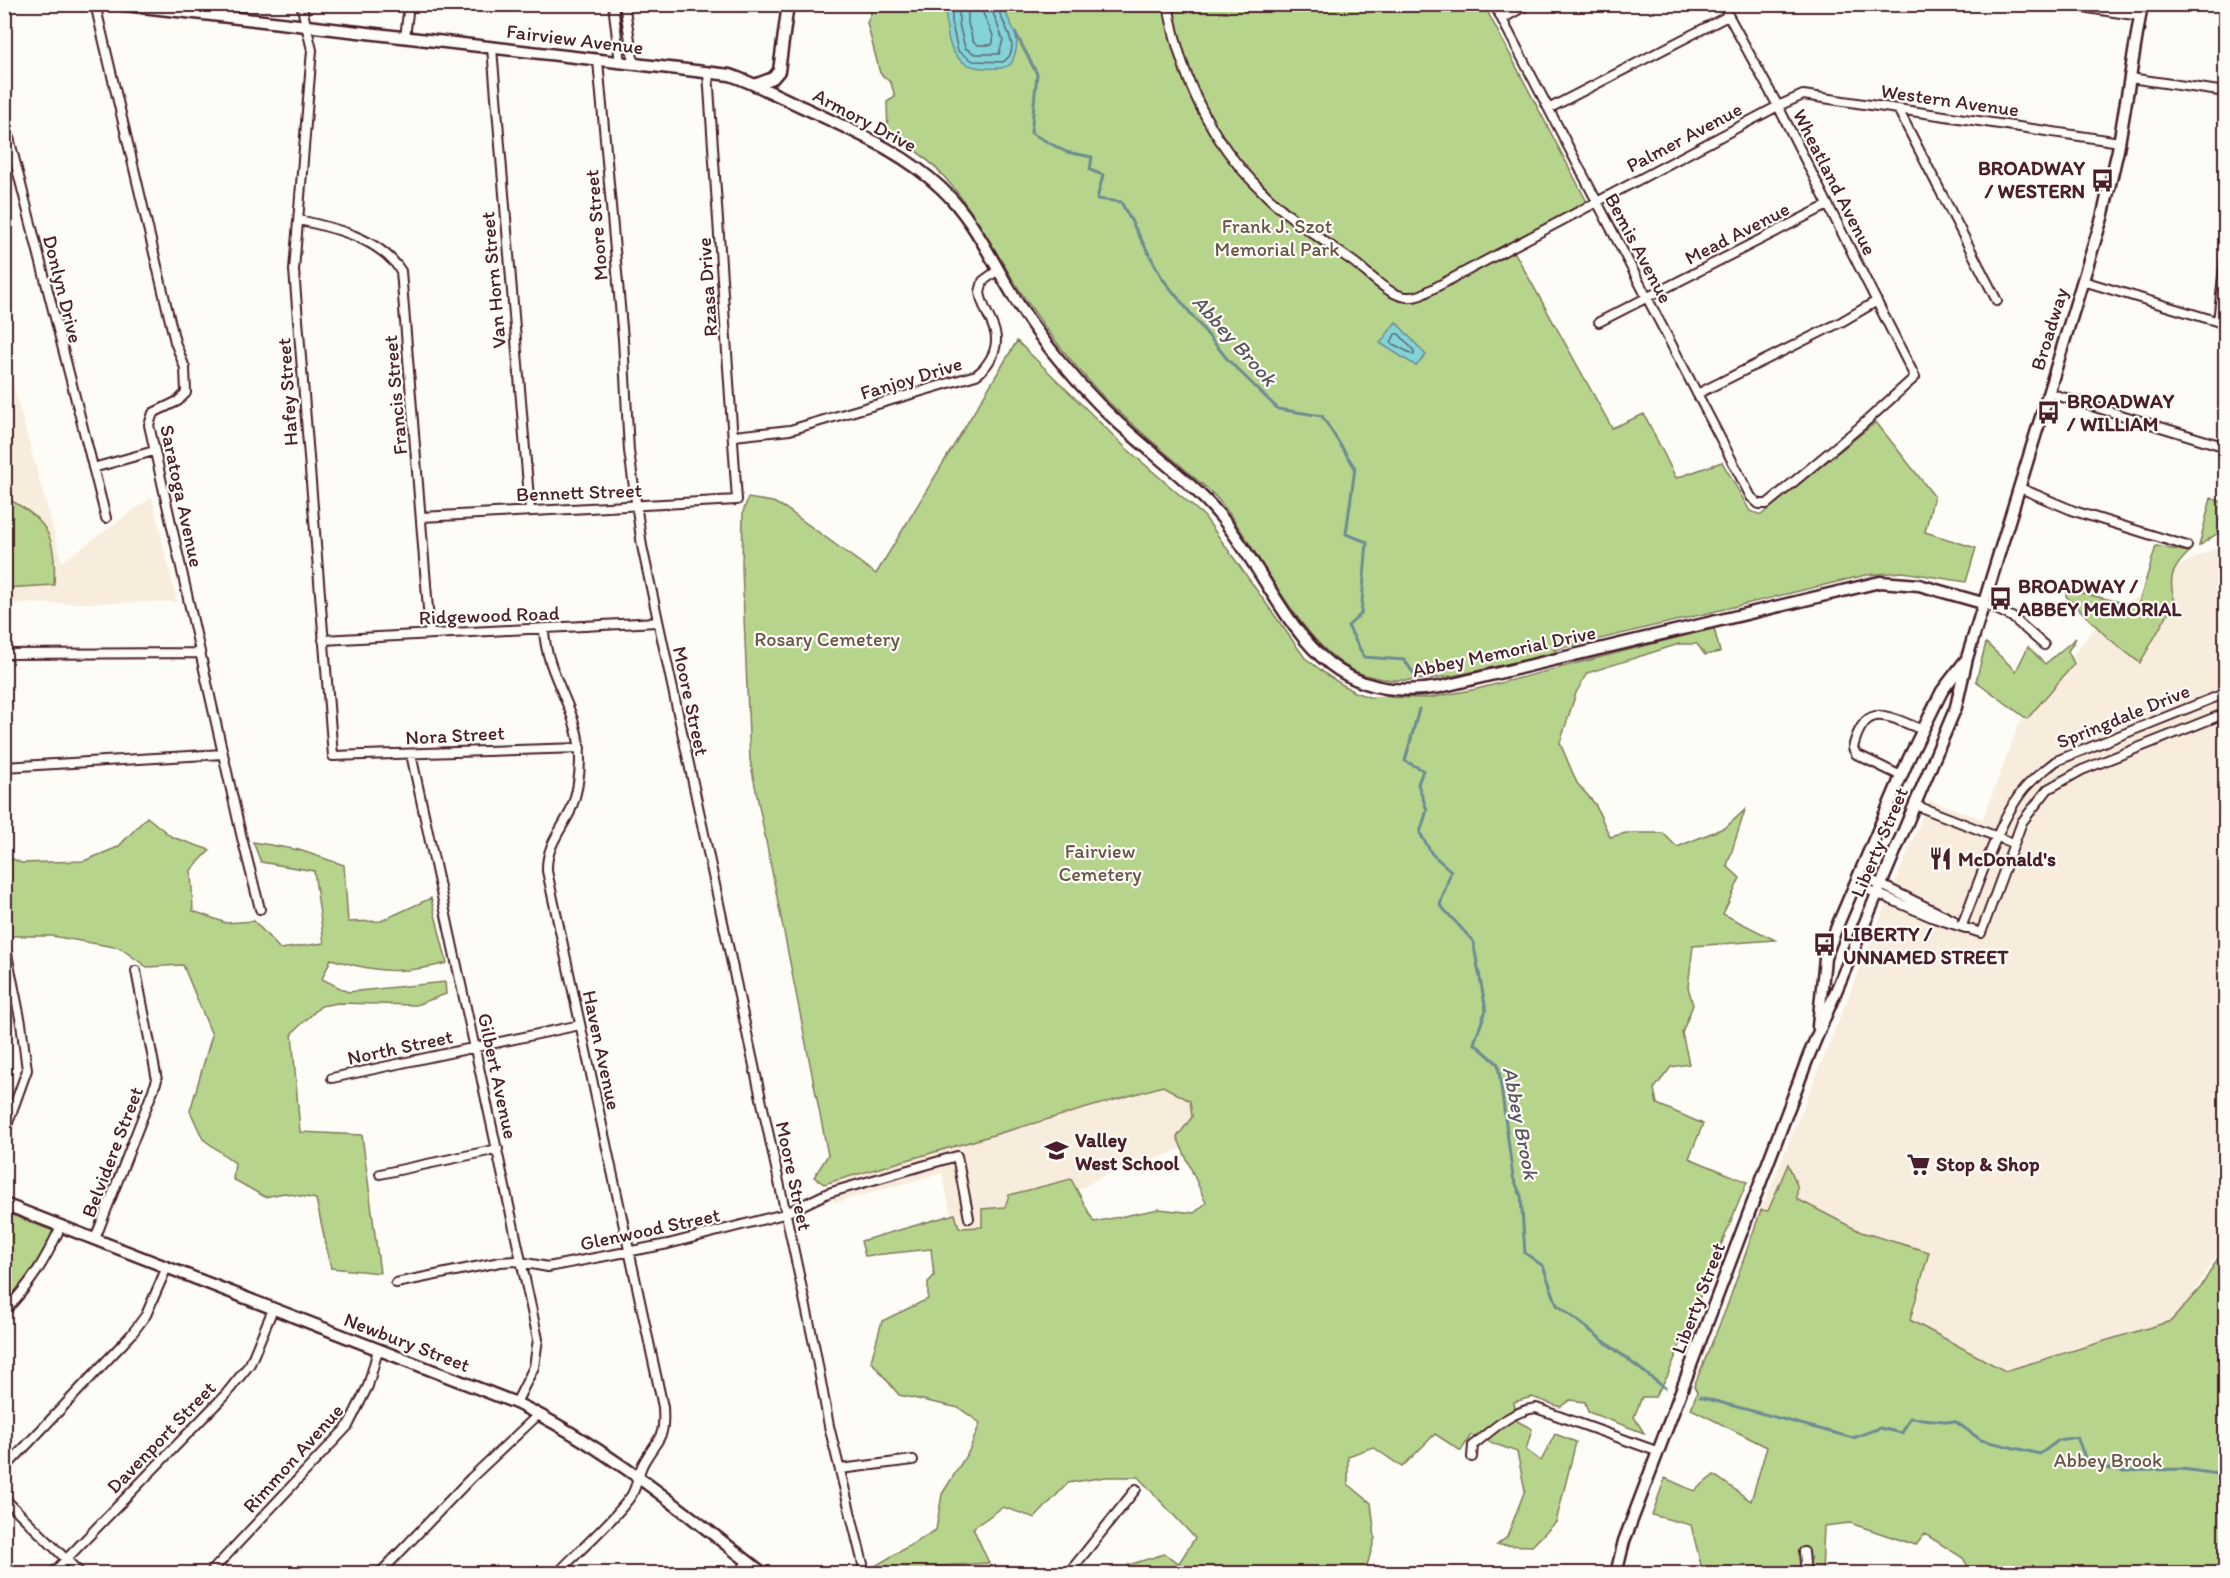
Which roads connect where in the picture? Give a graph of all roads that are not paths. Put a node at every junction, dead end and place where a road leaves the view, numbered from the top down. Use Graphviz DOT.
graph roads {
  1 [pos="95,4"];
  2 [pos="116,4"];
  3 [pos="302,4"];
  4 [pos="409,4"];
  5 [pos="613,4"];
  6 [pos="624,4"];
  7 [pos="788,4"];
  8 [pos="1168,4"];
  9 [pos="1494,4"];
  10 [pos="1528,4"];
  11 [pos="1722,4"];
  12 [pos="2062,4"];
  13 [pos="2142,4"];
  14 [pos="1728,16"];
  15 [pos="2140,16"];
  16 [pos="1502,19"];
  17 [pos="308,26"];
  18 [pos="405,38"];
  19 [pos="492,48"];
  20 [pos="598,60"];
  21 [pos="620,63"];
  22 [pos="634,64"];
  23 [pos="708,73"];
  24 [pos="2130,78"];
  25 [pos="757,84"];
  26 [pos="2226,92"];
  27 [pos="1778,106"];
  28 [pos="1550,108"];
  29 [pos="1898,109"];
  30 [pos="4,118"];
  31 [pos="2120,142"];
  32 [pos="1596,203"];
  33 [pos="1826,206"];
  34 [pos="299,220"];
  35 [pos="2226,248"];
  36 [pos="2224,261"];
  37 [pos="998,270"];
  38 [pos="2083,281"];
  39 [pos="1647,298"];
  40 [pos="1877,301"];
  41 [pos="1997,301"];
  42 [pos="1599,322"];
  43 [pos="2222,323"];
  44 [pos="1697,393"];
  45 [pos="2049,393"];
  46 [pos="734,436"];
  47 [pos="2226,447"];
  48 [pos="154,451"];
  49 [pos="93,468"];
  50 [pos="2020,488"];
  51 [pos="737,500"];
  52 [pos="1759,504"];
  53 [pos="635,507"];
  54 [pos="530,510"];
  55 [pos="422,517"];
  56 [pos="106,518"];
  57 [pos="2187,546"];
  58 [pos="1986,604"];
  59 [pos="657,622"];
  60 [pos="544,630"];
  61 [pos="429,634"];
  62 [pos="323,640"];
  63 [pos="2044,645"];
  64 [pos="200,653"];
  65 [pos="4,654"];
  66 [pos="1967,658"];
  67 [pos="1959,693"];
  68 [pos="2226,693"];
  69 [pos="1934,707"];
  70 [pos="2226,713"];
  71 [pos="1923,730"];
  72 [pos="580,748"];
  73 [pos="223,754"];
  74 [pos="411,754"];
  75 [pos="333,756"];
  76 [pos="4,767"];
  77 [pos="1901,776"];
  78 [pos="1915,805"];
  79 [pos="1999,837"];
  80 [pos="2013,843"];
  81 [pos="1857,879"];
  82 [pos="1879,889"];
  83 [pos="260,909"];
  84 [pos="1962,925"];
  85 [pos="4,944"];
  86 [pos="136,971"];
  87 [pos="580,1025"];
  88 [pos="1817,1037"];
  89 [pos="475,1048"];
  90 [pos="332,1078"];
  91 [pos="4,1134"];
  92 [pos="498,1149"];
  93 [pos="380,1174"];
  94 [pos="4,1204"];
  95 [pos="784,1214"];
  96 [pos="969,1218"];
  97 [pos="61,1226"];
  98 [pos="95,1239"];
  99 [pos="629,1252"];
  100 [pos="522,1263"];
  101 [pos="167,1267"];
  102 [pos="396,1283"];
  103 [pos="273,1309"];
  104 [pos="4,1312"];
  105 [pos="378,1350"];
  106 [pos="516,1403"];
  107 [pos="538,1414"];
  108 [pos="1659,1452"];
  109 [pos="1472,1457"];
  110 [pos="913,1460"];
  111 [pos="4,1469"];
  112 [pos="840,1469"];
  113 [pos="640,1479"];
  114 [pos="1136,1489"];
  115 [pos="4,1498"];
  116 [pos="1804,1552"];
  117 [pos="66,1559"];
  118 [pos="748,1562"];
  119 [pos="52,1574"];
  120 [pos="81,1574"];
  121 [pos="209,1574"];
  122 [pos="379,1574"];
  123 [pos="557,1574"];
  124 [pos="736,1574"];
  125 [pos="764,1574"];
  126 [pos="862,1574"];
  127 [pos="1068,1574"];
  128 [pos="1616,1574"];
  129 [pos="1806,1574"];
  1 -- 48 [label="street, Saratoga Avenue"];
  2 -- 17 [label="main road, Fairview Avenue"];
  3 -- 17 [label="street, Hafey Street"];
  4 -- 18 [label="street"];
  5 -- 21 [label="street"];
  6 -- 22 [label="street"];
  7 -- 25 [label="main road"];
  8 -- 32 [label="street, Palmer Avenue"];
  9 -- 16 [label="street, Bemis Avenue"];
  10 -- 16 [label="street"];
  11 -- 14 [label="street, Wheatland Avenue"];
  12 -- 15 [label="street"];
  13 -- 15 [label="main road, Broadway"];
  14 -- 27 [label="street, Wheatland Avenue"];
  14 -- 28 [label="street"];
  15 -- 24 [label="main road, Broadway"];
  16 -- 28 [label="street, Bemis Avenue"];
  17 -- 18 [label="main road, Fairview Avenue"];
  17 -- 34 [label="street, Hafey Street"];
  18 -- 19 [label="main road, Fairview Avenue"];
  19 -- 20 [label="main road, Fairview Avenue"];
  19 -- 54 [label="street, Van Horn Street"];
  20 -- 21 [label="main road, Fairview Avenue"];
  20 -- 53 [label="street, Moore Street"];
  21 -- 22 [label="main road, Fairview Avenue"];
  22 -- 23 [label="main road, Fairview Avenue"];
  23 -- 25 [label="main road, Armory Drive"];
  23 -- 46 [label="street, Rzasa Drive"];
  24 -- 26 [label="street"];
  24 -- 31 [label="main road, Broadway"];
  25 -- 37 [label="main road, Armory Drive"];
  27 -- 29 [label="street, Western Avenue"];
  27 -- 32 [label="street, Palmer Avenue"];
  27 -- 33 [label="street, Wheatland Avenue"];
  28 -- 32 [label="street, Bemis Avenue"];
  29 -- 31 [label="street, Western Avenue"];
  29 -- 41 [label="street"];
  30 -- 49 [label="street, Donlyn Drive"];
  31 -- 38 [label="main road, Broadway"];
  32 -- 39 [label="street, Bemis Avenue"];
  33 -- 39 [label="street, Mead Avenue"];
  33 -- 40 [label="street, Wheatland Avenue"];
  34 -- 55 [label="street, Francis Street"];
  34 -- 62 [label="street, Hafey Street"];
  35 -- 36 [label="street"];
  36 -- 43 [label="street"];
  37 -- 46 [label="street, Fanjoy Drive"];
  37 -- 58 [label="main road, Abbey Memorial Drive"];
  38 -- 43 [label="street"];
  38 -- 45 [label="main road, Broadway"];
  39 -- 42 [label="street, Mead Avenue"];
  39 -- 44 [label="street, Bemis Avenue"];
  40 -- 44 [label="street"];
  40 -- 52 [label="street, Wheatland Avenue"];
  44 -- 52 [label="street, Bemis Avenue"];
  45 -- 47 [label="street"];
  45 -- 50 [label="main road, Broadway"];
  46 -- 51 [label="street, Rzasa Drive"];
  48 -- 49 [label="street"];
  48 -- 64 [label="street, Saratoga Avenue"];
  49 -- 56 [label="street, Donlyn Drive"];
  50 -- 57 [label="street"];
  50 -- 58 [label="main road, Broadway"];
  51 -- 53 [label="street, Bennett Street"];
  53 -- 54 [label="street, Bennett Street"];
  53 -- 59 [label="street, Moore Street"];
  54 -- 55 [label="street, Bennett Street"];
  55 -- 61 [label="street, Francis Street"];
  58 -- 63 [label="street"];
  58 -- 66 [label="main road, Broadway"];
  59 -- 60 [label="street, Ridgewood Road"];
  59 -- 95 [label="street, Moore Street"];
  60 -- 61 [label="street, Ridgewood Road"];
  60 -- 72 [label="street, Haven Avenue"];
  61 -- 62 [label="street, Ridgewood Road"];
  62 -- 75 [label="street, Hafey Street"];
  64 -- 65 [label="street"];
  64 -- 73 [label="street, Saratoga Avenue"];
  66 -- 67 [label="main road, Broadway"];
  66 -- 69 [label="main road, Broadway"];
  67 -- 78 [label="main road, Liberty Street"];
  68 -- 79 [label="street, Springdale Drive"];
  69 -- 71 [label="main road, Liberty Street"];
  70 -- 80 [label="street, Springdale Drive"];
  71 -- 77 [label="main road, Liberty Street"];
  71 -- 77 [label="street"];
  72 -- 74 [label="street, Nora Street"];
  72 -- 87 [label="street, Haven Avenue"];
  73 -- 76 [label="street"];
  73 -- 83 [label="street, Saratoga Avenue"];
  74 -- 75 [label="street, Nora Street"];
  74 -- 89 [label="street, Gilbert Avenue"];
  77 -- 81 [label="main road, Liberty Street"];
  78 -- 79 [label="street"];
  78 -- 82 [label="main road, Liberty Street"];
  79 -- 80 [label="street"];
  79 -- 84 [label="street, Springdale Drive"];
  80 -- 84 [label="street, Springdale Drive"];
  81 -- 82 [label="street"];
  81 -- 88 [label="main road, Liberty Street"];
  82 -- 84 [label="street"];
  82 -- 88 [label="main road, Liberty Street"];
  85 -- 91 [label="street"];
  86 -- 98 [label="street, Belvidere Street"];
  87 -- 89 [label="street, North Street"];
  87 -- 99 [label="street, Haven Avenue"];
  88 -- 108 [label="main road, Liberty Street"];
  89 -- 90 [label="street, North Street"];
  89 -- 92 [label="street, Gilbert Avenue"];
  92 -- 93 [label="street"];
  92 -- 100 [label="street, Gilbert Avenue"];
  94 -- 97 [label="main road, Newbury Street"];
  95 -- 96 [label="street, Glenwood Street"];
  95 -- 99 [label="street, Glenwood Street"];
  95 -- 112 [label="street, Moore Street"];
  97 -- 98 [label="main road, Newbury Street"];
  97 -- 104 [label="street"];
  98 -- 101 [label="main road, Newbury Street"];
  99 -- 100 [label="street, Glenwood Street"];
  99 -- 113 [label="street, Haven Avenue"];
  100 -- 102 [label="street, Glenwood Street"];
  100 -- 106 [label="street, Gilbert Avenue"];
  101 -- 103 [label="main road, Newbury Street"];
  101 -- 111 [label="street"];
  103 -- 105 [label="main road, Newbury Street"];
  103 -- 117 [label="street, Davenport Street"];
  105 -- 106 [label="main road, Newbury Street"];
  105 -- 121 [label="street, Rimmon Avenue"];
  106 -- 107 [label="main road, Newbury Street"];
  107 -- 113 [label="main road, Newbury Street"];
  107 -- 122 [label="street"];
  108 -- 109 [label="street"];
  108 -- 128 [label="main road, Liberty Street"];
  110 -- 112 [label="street"];
  112 -- 126 [label="street, Moore Street"];
  113 -- 118 [label="main road, Newbury Street"];
  113 -- 123 [label="street, Haven Avenue"];
  114 -- 127 [label="street"];
  115 -- 117 [label="street"];
  116 -- 129 [label="street"];
  117 -- 119 [label="street, Davenport Street"];
  117 -- 120 [label="street"];
  118 -- 124 [label="street"];
  118 -- 125 [label="main road, Newbury Street"];
}
